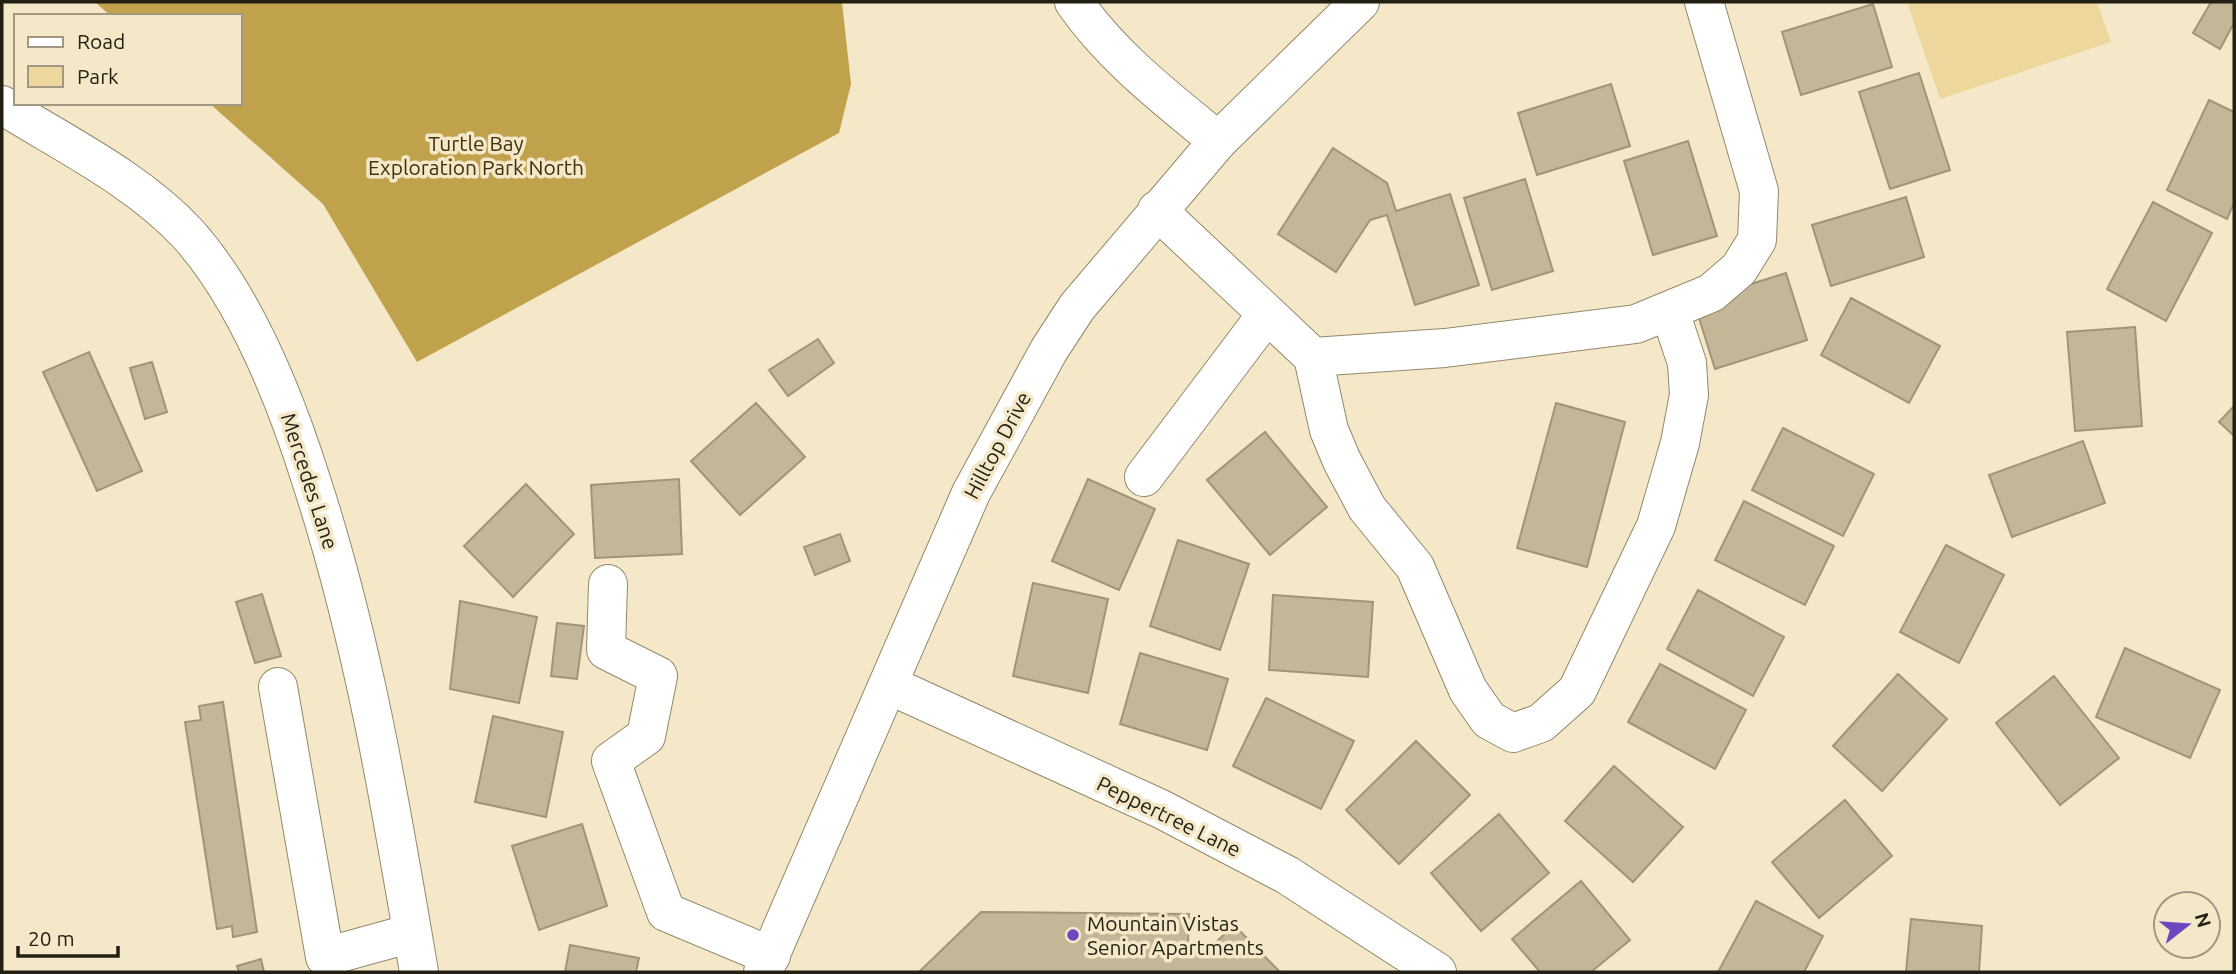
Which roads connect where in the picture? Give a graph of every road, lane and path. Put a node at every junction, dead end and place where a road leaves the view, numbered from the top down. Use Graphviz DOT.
graph roads {
  1 [pos="1074,2"];
  2 [pos="1360,2"];
  3 [pos="1704,2"];
  4 [pos="2,105"];
  5 [pos="1218,141"];
  6 [pos="1157,210"];
  7 [pos="1267,313"];
  8 [pos="1670,313"];
  9 [pos="1313,357"];
  10 [pos="1144,477"];
  11 [pos="608,584"];
  12 [pos="889,685"];
  13 [pos="278,687"];
  14 [pos="412,933"];
  15 [pos="767,964"];
  16 [pos="326,965"];
  17 [pos="419,972"];
  18 [pos="1437,972"];
  1 -- 5 [label="street"];
  2 -- 5 [label="street, Hilltop Drive"];
  3 -- 8 [label="street"];
  4 -- 14 [label="street, Mercedes Lane"];
  5 -- 6 [label="street, Hilltop Drive"];
  6 -- 7 [label="street"];
  6 -- 12 [label="street, Hilltop Drive"];
  7 -- 9 [label="street"];
  7 -- 10 [label="street"];
  8 -- 9 [label="street"];
  8 -- 9 [label="street"];
  11 -- 15 [label="street"];
  12 -- 15 [label="street, Hilltop Drive"];
  12 -- 18 [label="street, Peppertree Lane"];
  13 -- 16 [label="street"];
  14 -- 16 [label="street"];
  14 -- 17 [label="street, Mercedes Lane"];
}
